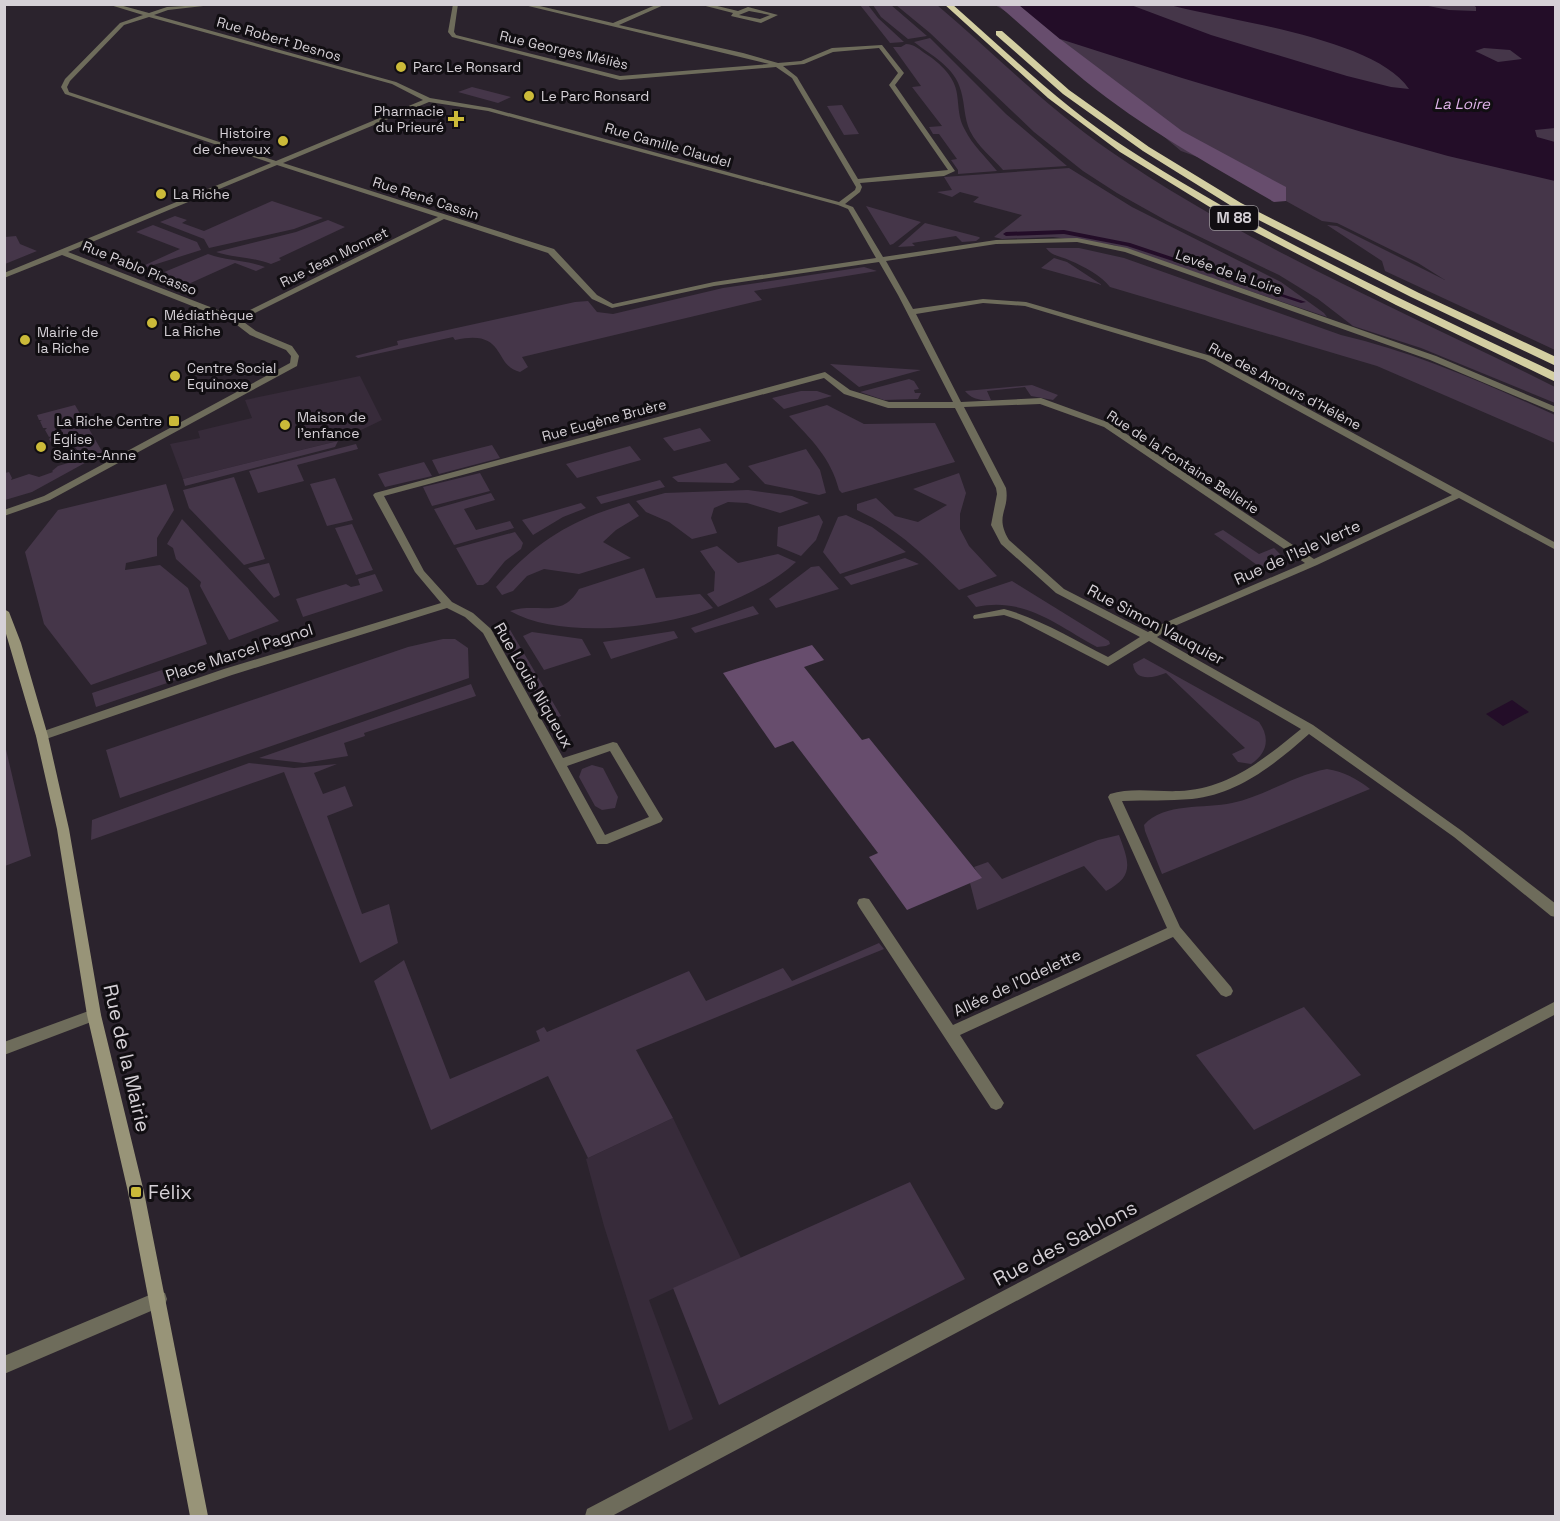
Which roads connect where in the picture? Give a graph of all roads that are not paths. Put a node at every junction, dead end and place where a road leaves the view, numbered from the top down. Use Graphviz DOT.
graph roads {
  1 [pos="109,4"];
  2 [pos="219,4"];
  3 [pos="456,4"];
  4 [pos="522,4"];
  5 [pos="664,4"];
  6 [pos="700,4"];
  7 [pos="947,4"];
  8 [pos="191,5"];
  9 [pos="739,13"];
  10 [pos="144,15"];
  11 [pos="987,22"];
  12 [pos="614,25"];
  13 [pos="777,65"];
  14 [pos="428,100"];
  15 [pos="277,164"];
  16 [pos="856,181"];
  17 [pos="840,204"];
  18 [pos="443,218"];
  19 [pos="62,252"];
  20 [pos="880,259"];
  21 [pos="4,276"];
  22 [pos="911,312"];
  23 [pos="236,320"];
  24 [pos="1556,362"];
  25 [pos="1556,378"];
  26 [pos="959,405"];
  27 [pos="1556,410"];
  28 [pos="1459,495"];
  29 [pos="4,513"];
  30 [pos="1556,547"];
  31 [pos="1313,563"];
  32 [pos="448,603"];
  33 [pos="4,612"];
  34 [pos="978,618"];
  35 [pos="1148,638"];
  36 [pos="1309,728"];
  37 [pos="42,736"];
  38 [pos="560,764"];
  39 [pos="864,903"];
  40 [pos="1556,912"];
  41 [pos="1175,930"];
  42 [pos="1226,991"];
  43 [pos="1556,1007"];
  44 [pos="94,1015"];
  45 [pos="950,1033"];
  46 [pos="4,1048"];
  47 [pos="996,1103"];
  48 [pos="159,1299"];
  49 [pos="4,1365"];
  50 [pos="199,1516"];
  51 [pos="594,1516"];
  1 -- 10 [label="street, Rue Robert Desnos"];
  2 -- 8 [label="street"];
  3 -- 13 [label="street, Rue Georges Méliès"];
  4 -- 12 [label="street"];
  5 -- 12 [label="street"];
  6 -- 9 [label="street"];
  7 -- 25 [label="highway, M 88"];
  8 -- 10 [label="street"];
  9 -- 9 [label="street"];
  10 -- 14 [label="street, Rue Robert Desnos"];
  10 -- 15 [label="street, Rue René Cassin"];
  11 -- 24 [label="highway, M 88"];
  12 -- 13 [label="street"];
  13 -- 16 [label="street"];
  13 -- 16 [label="street, Rue Georges Méliès"];
  14 -- 15 [label="street"];
  14 -- 17 [label="street, Rue Camille Claudel"];
  15 -- 18 [label="street, Rue René Cassin"];
  15 -- 19 [label="street"];
  16 -- 17 [label="street"];
  17 -- 20 [label="street, Rue Simon Vauquier"];
  18 -- 20 [label="street, Rue René Cassin"];
  18 -- 23 [label="street, Rue Jean Monnet"];
  19 -- 21 [label="street"];
  19 -- 23 [label="street, Rue Pablo Picasso"];
  20 -- 22 [label="street, Rue Simon Vauquier"];
  20 -- 27 [label="street, Levée de la Loire"];
  22 -- 26 [label="street, Rue Simon Vauquier"];
  22 -- 28 [label="street, Rue des Amours d'Hélène"];
  23 -- 29 [label="street, Rue Pablo Picasso"];
  26 -- 31 [label="street, Rue de la Fontaine Bellerie"];
  26 -- 32 [label="street, Rue Eugène Bruère"];
  26 -- 35 [label="street, Rue Simon Vauquier"];
  28 -- 30 [label="street, Rue des Amours d'Hélène"];
  28 -- 31 [label="street, Rue de l'Isle Verte"];
  31 -- 35 [label="street, Rue de l'Isle Verte"];
  32 -- 37 [label="street, Place Marcel Pagnol"];
  32 -- 38 [label="street, Rue Louis Niqueux"];
  33 -- 37 [label="street, Rue de la Mairie"];
  34 -- 35 [label="street"];
  35 -- 36 [label="street, Rue Simon Vauquier"];
  36 -- 40 [label="street, Rue Simon Vauquier"];
  36 -- 41 [label="street"];
  37 -- 44 [label="street, Rue de la Mairie"];
  38 -- 38 [label="street, Rue Louis Niqueux"];
  39 -- 45 [label="street, Allée de l'Odelette"];
  41 -- 42 [label="street"];
  41 -- 45 [label="street, Allée de l'Odelette"];
  43 -- 51 [label="street, Rue des Sablons"];
  44 -- 46 [label="street"];
  44 -- 48 [label="street, Rue de la Mairie"];
  45 -- 47 [label="street"];
  48 -- 49 [label="street"];
  48 -- 50 [label="street, Rue de la Mairie"];
}
